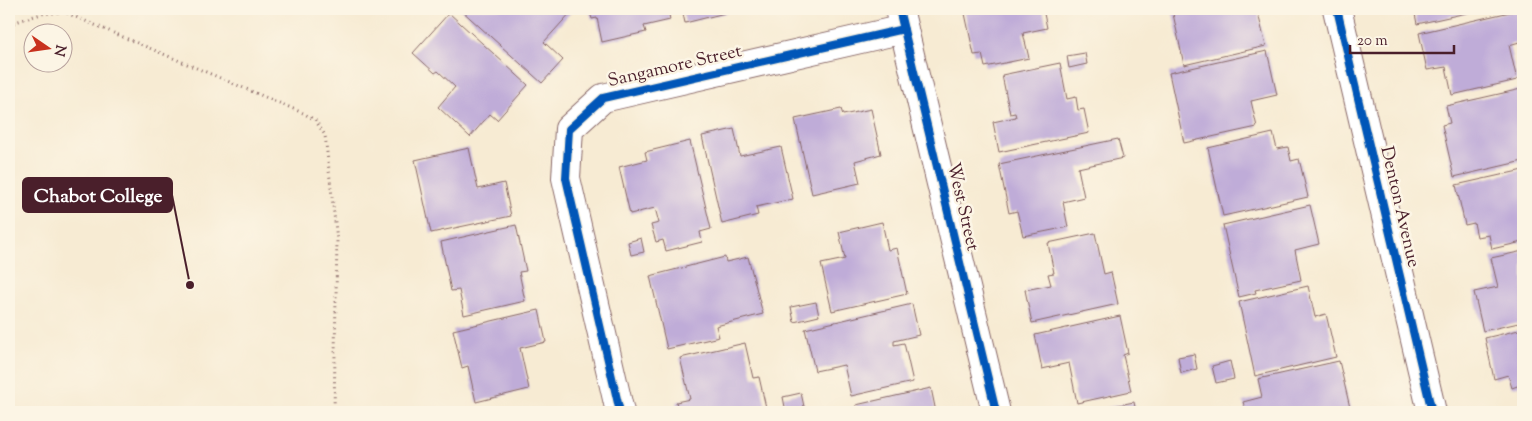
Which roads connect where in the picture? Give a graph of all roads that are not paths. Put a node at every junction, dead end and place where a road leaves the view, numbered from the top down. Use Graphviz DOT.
graph roads {
  1 [pos="1337,9"];
  2 [pos="902,19"];
  3 [pos="620,412"];
  4 [pos="996,412"];
  5 [pos="1432,412"];
  1 -- 5 [label="street, Denton Avenue"];
  2 -- 3 [label="street, Sangamore Street"];
  2 -- 4 [label="street, West Street"];
}
